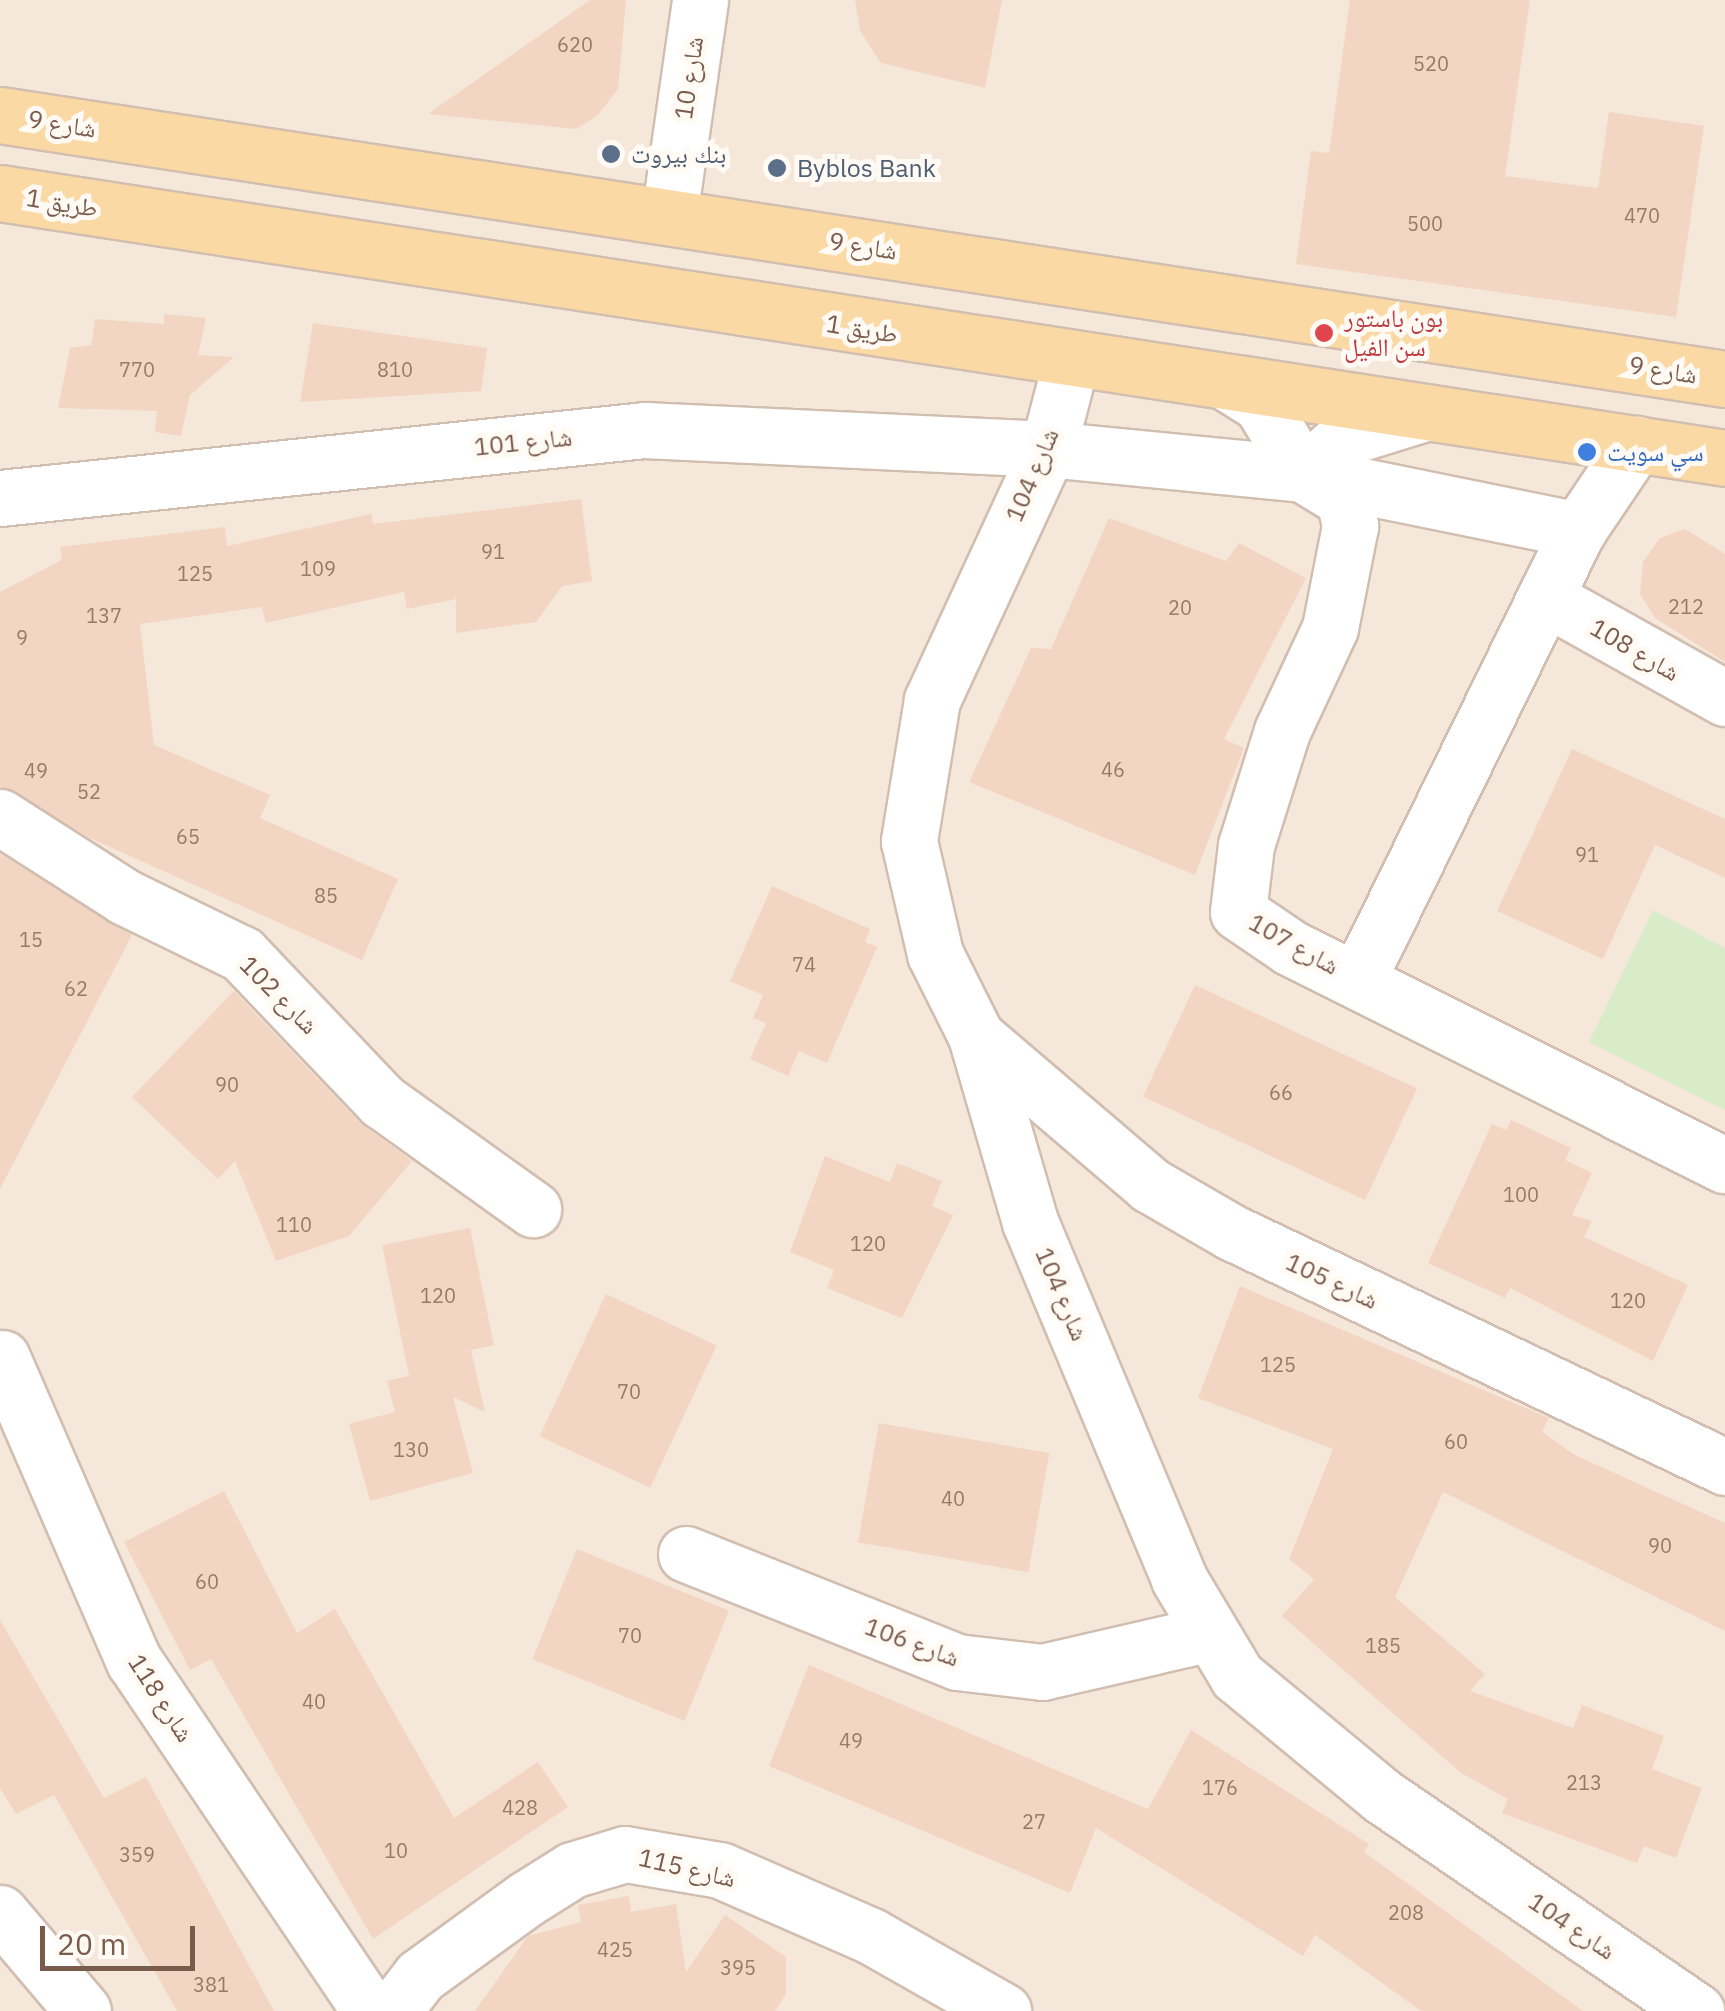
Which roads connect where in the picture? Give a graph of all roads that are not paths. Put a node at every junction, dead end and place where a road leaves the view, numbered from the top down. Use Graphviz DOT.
graph roads {
  1 [pos="700,0"];
  2 [pos="0,114"];
  3 [pos="0,194"];
  4 [pos="669,216"];
  5 [pos="1072,361"];
  6 [pos="1725,379"];
  7 [pos="1228,384"];
  8 [pos="1425,413"];
  9 [pos="1636,444"];
  10 [pos="1048,448"];
  11 [pos="1725,458"];
  12 [pos="1302,474"];
  13 [pos="2,504"];
  14 [pos="1578,530"];
  15 [pos="1546,598"];
  16 [pos="1725,698"];
  17 [pos="0,817"];
  18 [pos="1358,979"];
  19 [pos="976,1036"];
  20 [pos="1725,1165"];
  21 [pos="533,1209"];
  22 [pos="2,1358"];
  23 [pos="1725,1466"];
  24 [pos="686,1554"];
  25 [pos="1206,1634"];
  26 [pos="0,1913"];
  27 [pos="83,2011"];
  28 [pos="370,2011"];
  29 [pos="393,2011"];
  30 [pos="1003,2011"];
  31 [pos="1696,2011"];
  1 -- 4 [label="street, شارع 10"];
  2 -- 4 [label="main road, شارع 9"];
  3 -- 5 [label="main road, طريق 1"];
  4 -- 6 [label="main road, شارع 9"];
  5 -- 7 [label="main road, طريق 1"];
  5 -- 10 [label="street, شارع 104"];
  7 -- 8 [label="main road, طريق 1"];
  7 -- 12 [label="street, شارع 107"];
  8 -- 9 [label="main road, طريق 1"];
  8 -- 12 [label="street"];
  9 -- 11 [label="main road, طريق 1"];
  9 -- 14 [label="street"];
  10 -- 12 [label="street, شارع 101"];
  10 -- 13 [label="street, شارع 101"];
  10 -- 19 [label="street, شارع 104"];
  12 -- 14 [label="street, شارع 101"];
  12 -- 18 [label="street, شارع 107"];
  14 -- 15 [label="street"];
  15 -- 16 [label="street, شارع 108"];
  15 -- 18 [label="street"];
  17 -- 21 [label="street, شارع 102"];
  18 -- 20 [label="street, شارع 107"];
  19 -- 23 [label="street, شارع 105"];
  19 -- 25 [label="street, شارع 104"];
  22 -- 28 [label="street, شارع 118"];
  24 -- 25 [label="street, شارع 106"];
  25 -- 31 [label="street, شارع 104"];
  26 -- 27 [label="street"];
  29 -- 30 [label="street, شارع 115"];
}
